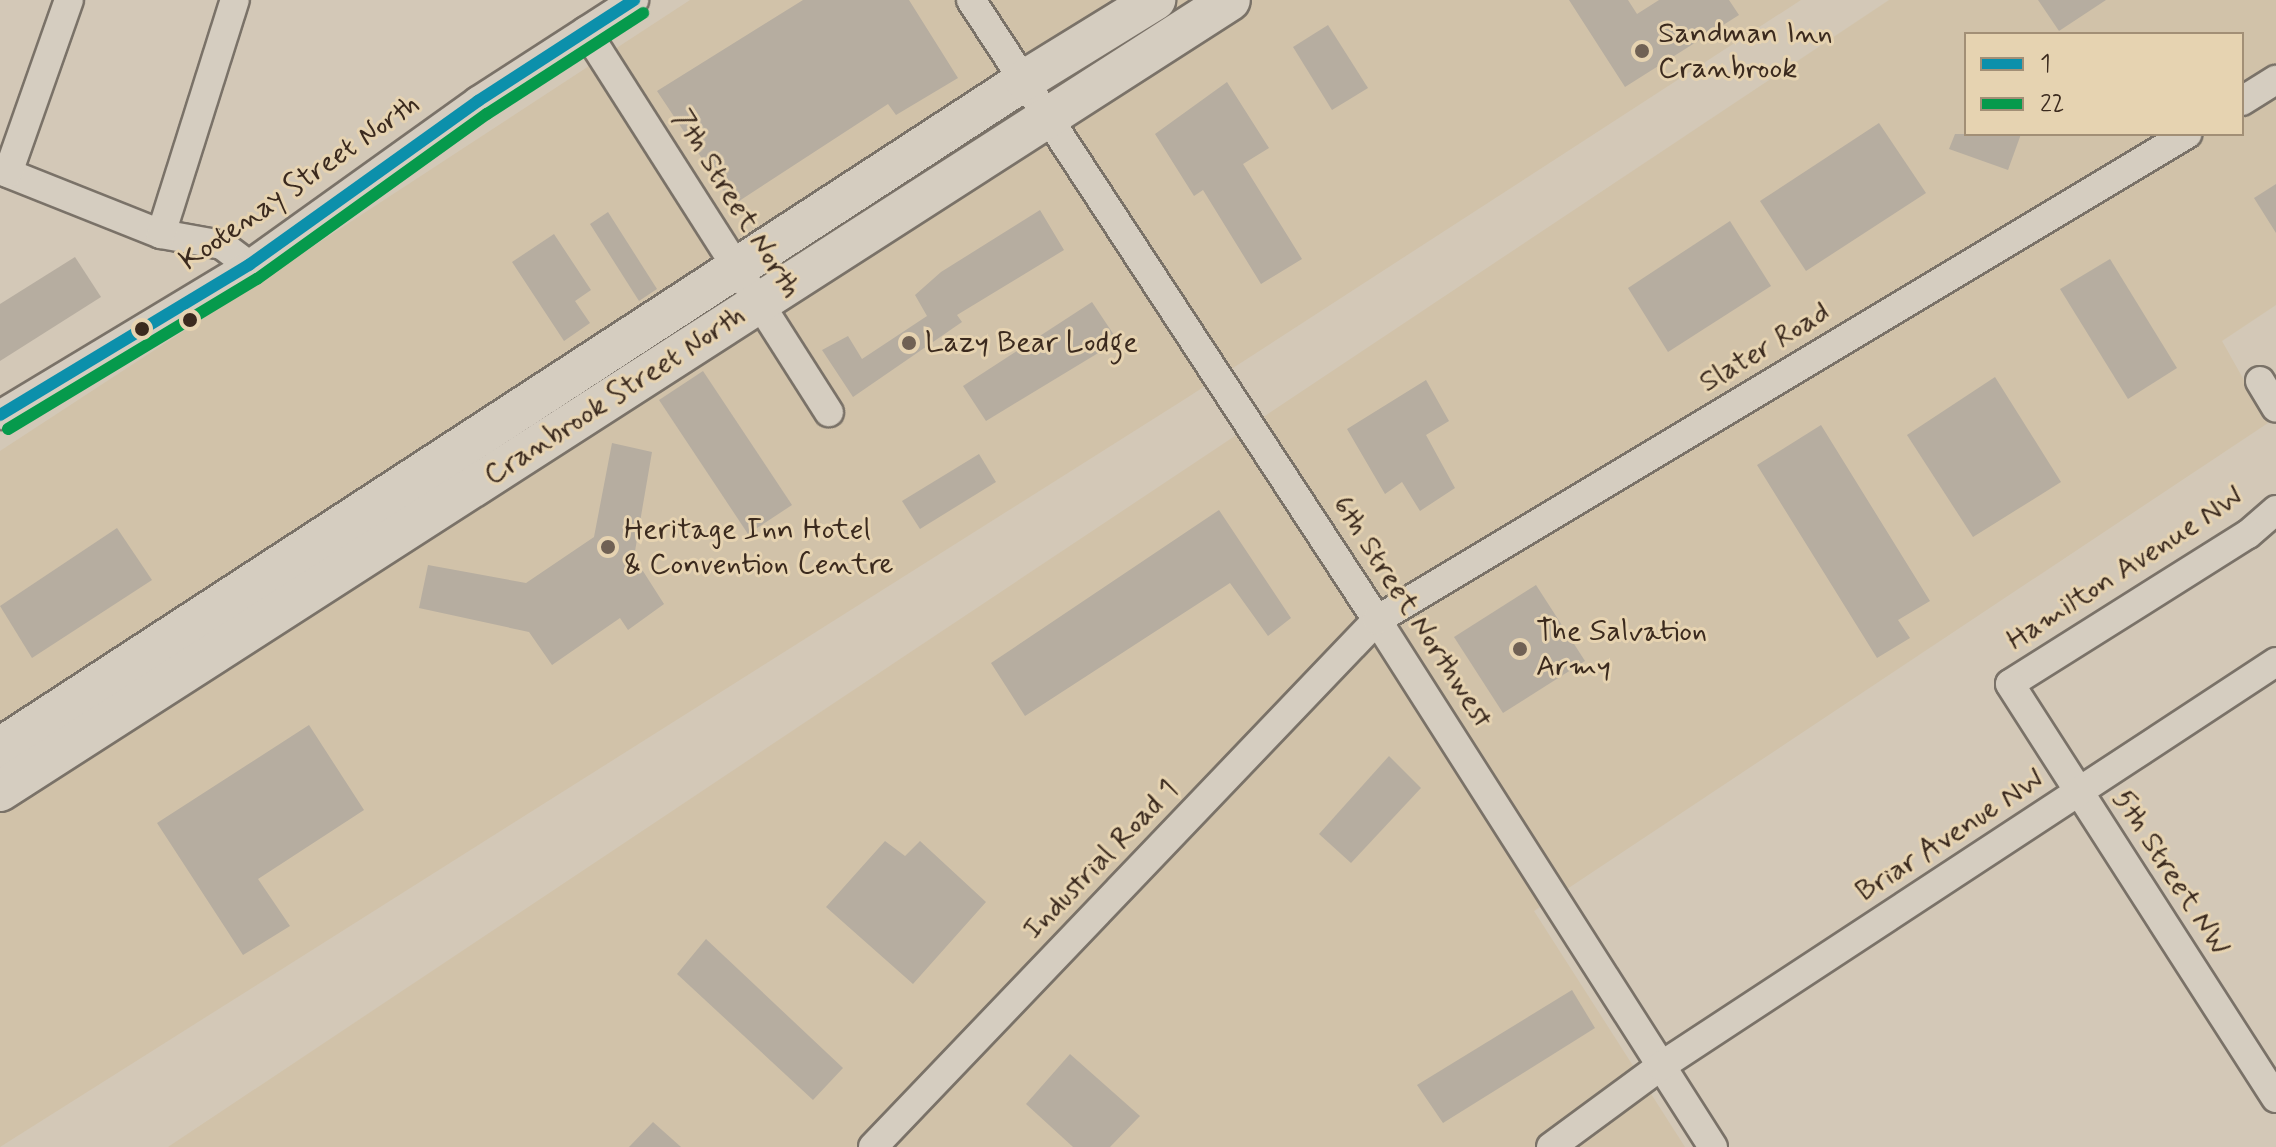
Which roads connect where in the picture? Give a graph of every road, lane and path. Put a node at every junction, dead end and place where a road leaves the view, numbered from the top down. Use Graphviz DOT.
graph roads {
  1 [pos="69,0"];
  2 [pos="235,0"];
  3 [pos="634,0"];
  4 [pos="971,0"];
  5 [pos="1155,0"];
  6 [pos="1230,0"];
  7 [pos="586,31"];
  8 [pos="1025,80"];
  9 [pos="2276,80"];
  10 [pos="2244,100"];
  11 [pos="1048,116"];
  12 [pos="2184,136"];
  13 [pos="4,172"];
  14 [pos="161,234"];
  15 [pos="249,265"];
  16 [pos="737,267"];
  17 [pos="757,304"];
  18 [pos="2260,381"];
  19 [pos="2276,408"];
  20 [pos="829,412"];
  21 [pos="0,415"];
  22 [pos="2276,510"];
  23 [pos="1377,620"];
  24 [pos="2276,662"];
  25 [pos="2010,684"];
  26 [pos="0,748"];
  27 [pos="0,791"];
  28 [pos="2079,792"];
  29 [pos="1661,1066"];
  30 [pos="2276,1098"];
  31 [pos="873,1147"];
  32 [pos="1551,1147"];
  33 [pos="1713,1147"];
  1 -- 13 [label="street"];
  2 -- 14 [label="street"];
  3 -- 7 [label="street, Kootenay Street North"];
  4 -- 8 [label="street, 6th Street Northwest"];
  5 -- 8 [label="highway, Cranbrook Street North"];
  6 -- 11 [label="highway, Cranbrook Street North"];
  7 -- 15 [label="street, Kootenay Street North"];
  7 -- 16 [label="street, 7th Street North"];
  8 -- 11 [label="street, 6th Street Northwest"];
  8 -- 16 [label="highway, Cranbrook Street North"];
  9 -- 10 [label="street"];
  11 -- 17 [label="highway, Cranbrook Street North"];
  11 -- 23 [label="street, 6th Street Northwest"];
  12 -- 23 [label="street, Slater Road"];
  13 -- 14 [label="street"];
  14 -- 15 [label="street"];
  15 -- 21 [label="street, Kootenay Street North"];
  16 -- 17 [label="street, 7th Street North"];
  16 -- 26 [label="highway, Cranbrook Street North"];
  17 -- 20 [label="street, 7th Street North"];
  17 -- 27 [label="highway, Cranbrook Street North"];
  18 -- 19 [label="street"];
  22 -- 25 [label="street, Hamilton Avenue NW"];
  23 -- 29 [label="street, 6th Street Northwest"];
  23 -- 31 [label="street, Industrial Road 1"];
  24 -- 28 [label="street, Briar Avenue NW"];
  25 -- 28 [label="street, 5th Street NW"];
  28 -- 29 [label="street, Briar Avenue NW"];
  28 -- 30 [label="street, 5th Street NW"];
  29 -- 32 [label="street, Briar Avenue NW"];
  29 -- 33 [label="street, 6th Street Northwest"];
}
